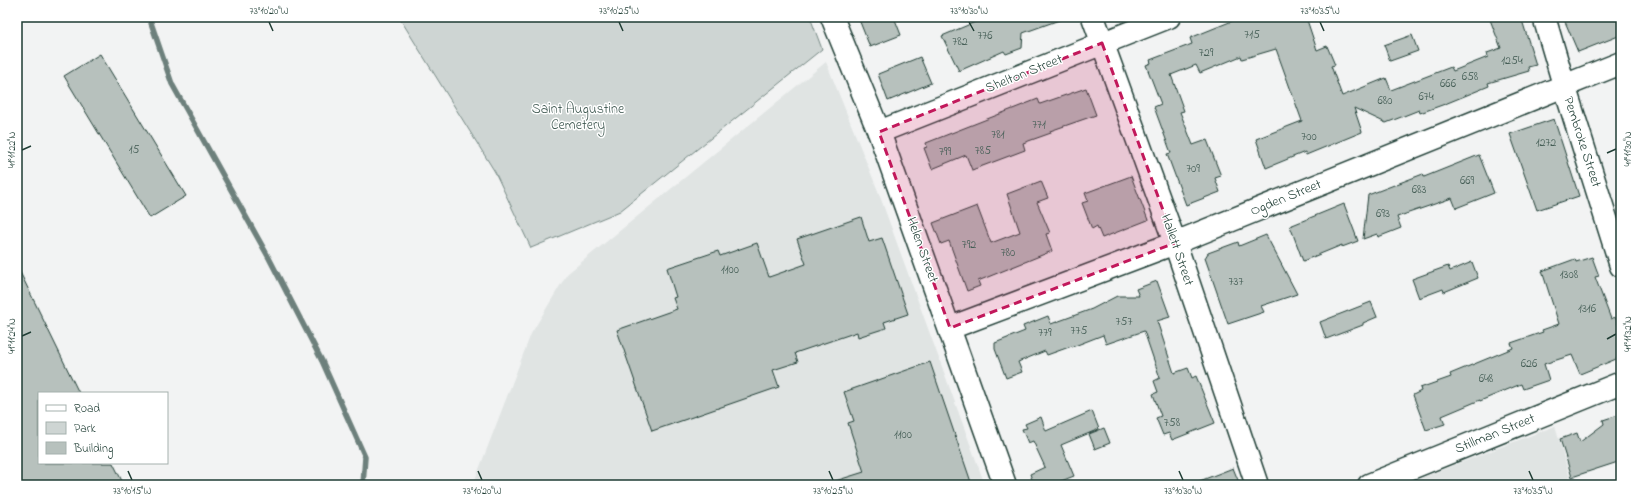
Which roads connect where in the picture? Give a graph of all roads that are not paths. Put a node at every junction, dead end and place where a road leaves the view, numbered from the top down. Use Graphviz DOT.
graph roads {
  1 [pos="832,17"];
  2 [pos="1093,17"];
  3 [pos="1169,17"];
  4 [pos="1544,17"];
  5 [pos="1102,43"];
  6 [pos="1621,63"];
  7 [pos="1564,85"];
  8 [pos="879,132"];
  9 [pos="1175,243"];
  10 [pos="1621,266"];
  11 [pos="950,328"];
  12 [pos="1621,382"];
  13 [pos="1005,485"];
  14 [pos="1257,485"];
  15 [pos="1369,485"];
  1 -- 8 [label="street, Helen Street"];
  2 -- 5 [label="street, Hallett Street"];
  3 -- 5 [label="street, Shelton Street"];
  4 -- 7 [label="street, Pembroke Street"];
  5 -- 8 [label="street, Shelton Street"];
  5 -- 9 [label="street, Hallett Street"];
  6 -- 7 [label="street, Ogden Street"];
  7 -- 9 [label="street, Ogden Street"];
  7 -- 10 [label="street, Pembroke Street"];
  8 -- 11 [label="street, Helen Street"];
  9 -- 11 [label="street, Ogden Street"];
  9 -- 14 [label="street, Hallett Street"];
  11 -- 13 [label="street, Helen Street"];
  12 -- 15 [label="street, Stillman Street"];
}
